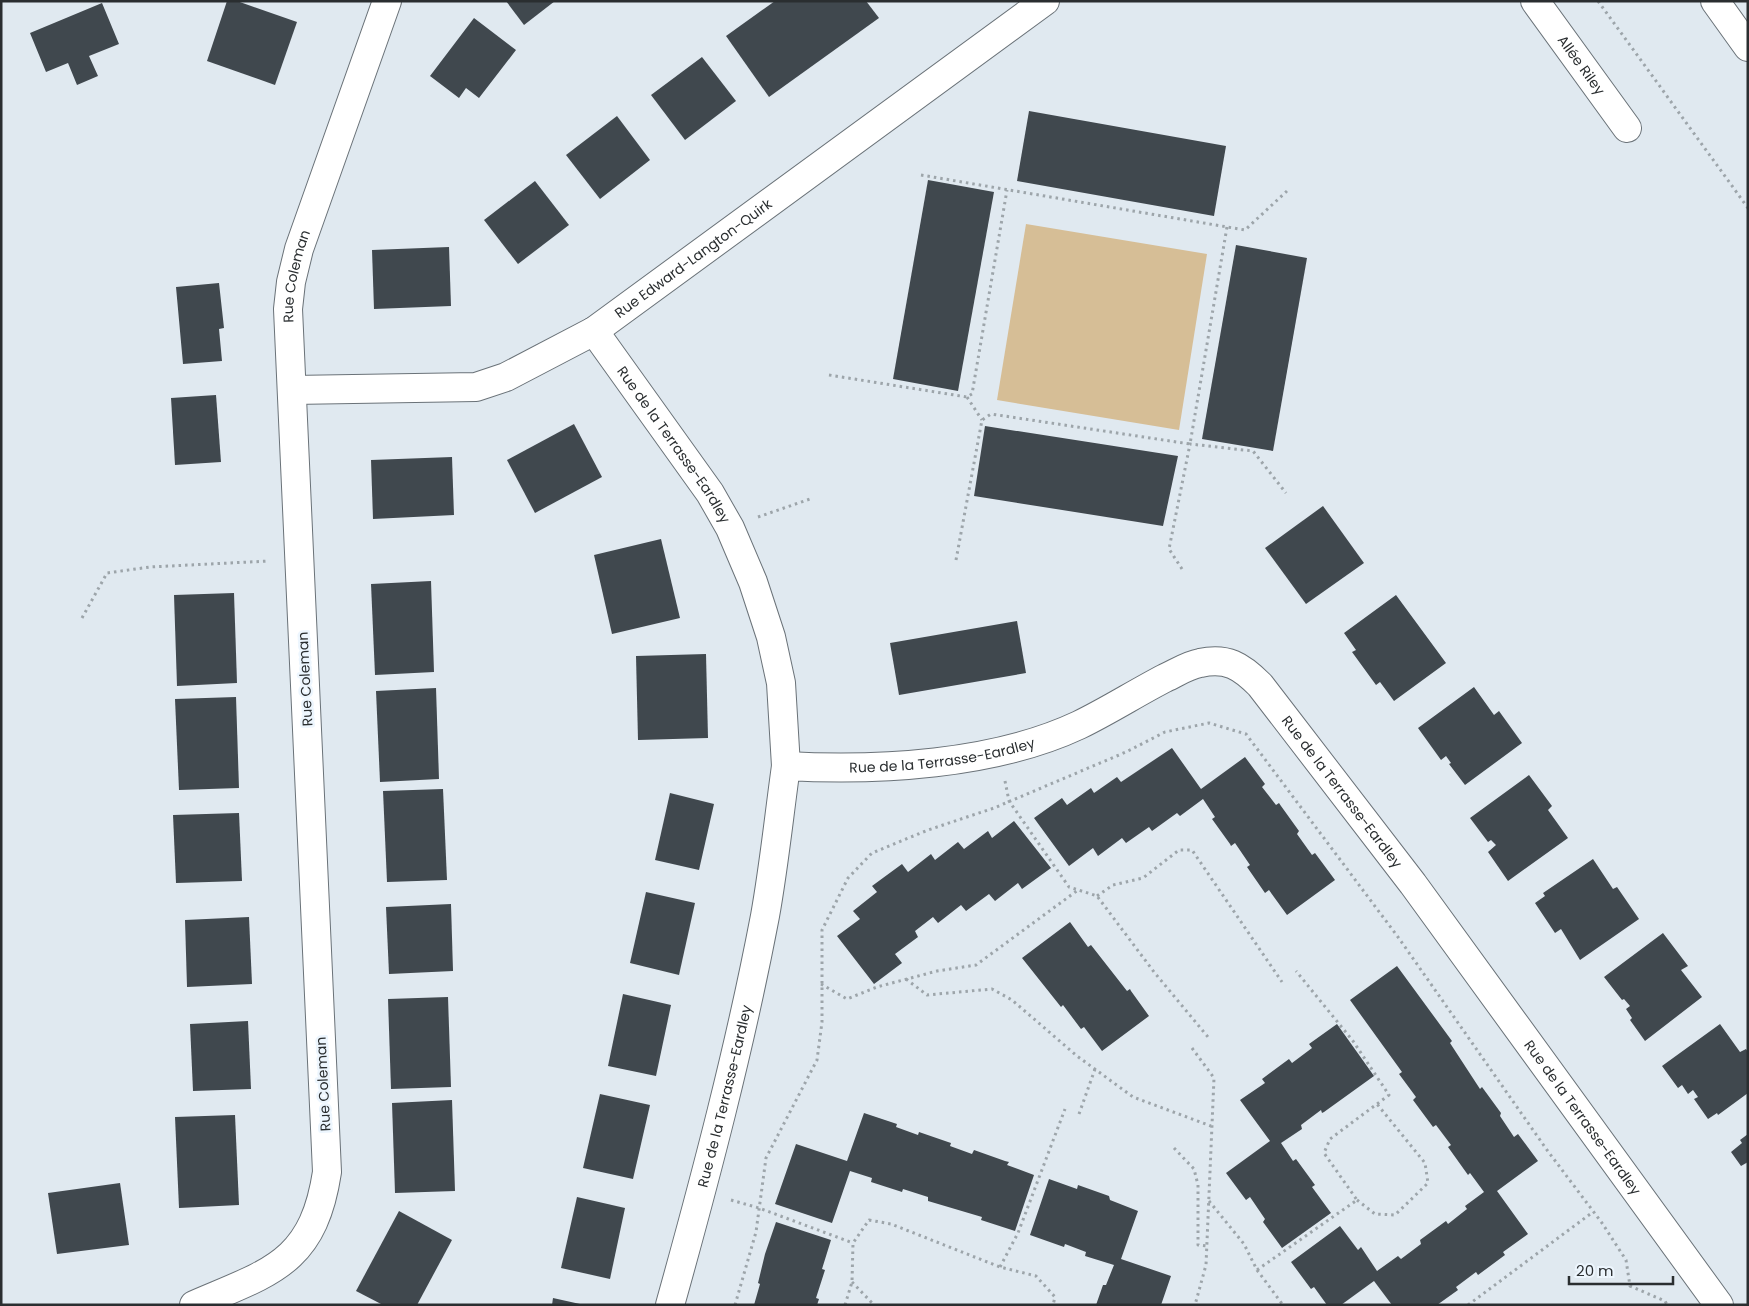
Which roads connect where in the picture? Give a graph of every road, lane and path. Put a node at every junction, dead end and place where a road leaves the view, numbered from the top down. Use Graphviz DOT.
graph roads {
  1 [pos="387,1"];
  2 [pos="1045,1"];
  3 [pos="1535,1"];
  4 [pos="1598,1"];
  5 [pos="1715,1"];
  6 [pos="1748,47"];
  7 [pos="1627,128"];
  8 [pos="921,175"];
  9 [pos="1007,190"];
  10 [pos="1288,191"];
  11 [pos="1748,208"];
  12 [pos="1227,227"];
  13 [pos="594,332"];
  14 [pos="829,375"];
  15 [pos="292,390"];
  16 [pos="967,397"];
  17 [pos="982,420"];
  18 [pos="1190,444"];
  19 [pos="1286,493"];
  20 [pos="810,499"];
  21 [pos="730,528"];
  22 [pos="300,559"];
  23 [pos="956,560"];
  24 [pos="1182,569"];
  25 [pos="82,618"];
  26 [pos="998,752"];
  27 [pos="786,766"];
  28 [pos="1009,801"];
  29 [pos="1078,890"];
  30 [pos="1097,896"];
  31 [pos="1296,971"];
  32 [pos="906,979"];
  33 [pos="1282,982"];
  34 [pos="821,984"];
  35 [pos="1208,1037"];
  36 [pos="1192,1048"];
  37 [pos="1095,1069"];
  38 [pos="1377,1104"];
  39 [pos="1065,1109"];
  40 [pos="1079,1114"];
  41 [pos="1211,1126"];
  42 [pos="1174,1148"];
  43 [pos="702,1192"];
  44 [pos="1357,1200"];
  45 [pos="1208,1201"];
  46 [pos="759,1208"];
  47 [pos="1593,1212"];
  48 [pos="852,1243"];
  49 [pos="1207,1246"];
  50 [pos="1000,1267"];
  51 [pos="1257,1270"];
  52 [pos="852,1282"];
  53 [pos="194,1305"];
  54 [pos="670,1305"];
  55 [pos="735,1305"];
  56 [pos="844,1305"];
  57 [pos="874,1305"];
  58 [pos="1053,1305"];
  59 [pos="1195,1305"];
  60 [pos="1283,1305"];
  61 [pos="1468,1305"];
  62 [pos="1667,1305"];
  63 [pos="1719,1305"];
  1 -- 15 [label="main road, Rue Coleman"];
  2 -- 13 [label="main road, Rue Edward-Langton-Quirk"];
  3 -- 7 [label="main road, Allée Riley"];
  4 -- 11 [label="path"];
  5 -- 6 [label="main road"];
  8 -- 9 [label="path"];
  9 -- 12 [label="path"];
  9 -- 16 [label="path"];
  10 -- 12 [label="path"];
  12 -- 18 [label="path"];
  13 -- 15 [label="main road, Rue Edward-Langton-Quirk"];
  13 -- 21 [label="main road, Rue de la Terrasse-Eardley"];
  14 -- 16 [label="path"];
  15 -- 22 [label="main road, Rue Coleman"];
  16 -- 17 [label="path"];
  17 -- 18 [label="path"];
  17 -- 23 [label="path"];
  18 -- 19 [label="path"];
  18 -- 24 [label="path"];
  20 -- 21 [label="path"];
  21 -- 27 [label="main road, Rue de la Terrasse-Eardley"];
  22 -- 25 [label="path"];
  22 -- 53 [label="main road, Rue Coleman"];
  26 -- 27 [label="main road, Rue de la Terrasse-Eardley"];
  26 -- 28 [label="path"];
  26 -- 63 [label="main road, Rue de la Terrasse-Eardley"];
  27 -- 43 [label="main road, Rue de la Terrasse-Eardley"];
  28 -- 29 [label="path"];
  28 -- 34 [label="path"];
  28 -- 47 [label="path"];
  29 -- 30 [label="path"];
  29 -- 32 [label="path"];
  30 -- 33 [label="path"];
  30 -- 35 [label="path"];
  31 -- 38 [label="path"];
  32 -- 34 [label="path"];
  32 -- 37 [label="path"];
  34 -- 46 [label="path"];
  36 -- 41 [label="path"];
  37 -- 40 [label="path"];
  37 -- 41 [label="path"];
  38 -- 44 [label="path"];
  38 -- 44 [label="path"];
  39 -- 50 [label="path"];
  41 -- 45 [label="path"];
  42 -- 49 [label="path"];
  43 -- 46 [label="path"];
  43 -- 54 [label="main road, Rue de la Terrasse-Eardley"];
  44 -- 51 [label="path"];
  45 -- 49 [label="path"];
  45 -- 51 [label="path"];
  46 -- 48 [label="path"];
  46 -- 55 [label="path"];
  47 -- 61 [label="path"];
  47 -- 62 [label="path"];
  48 -- 50 [label="path"];
  48 -- 52 [label="path"];
  49 -- 59 [label="path"];
  50 -- 58 [label="path"];
  51 -- 60 [label="path"];
  52 -- 56 [label="path"];
  52 -- 57 [label="path"];
}
